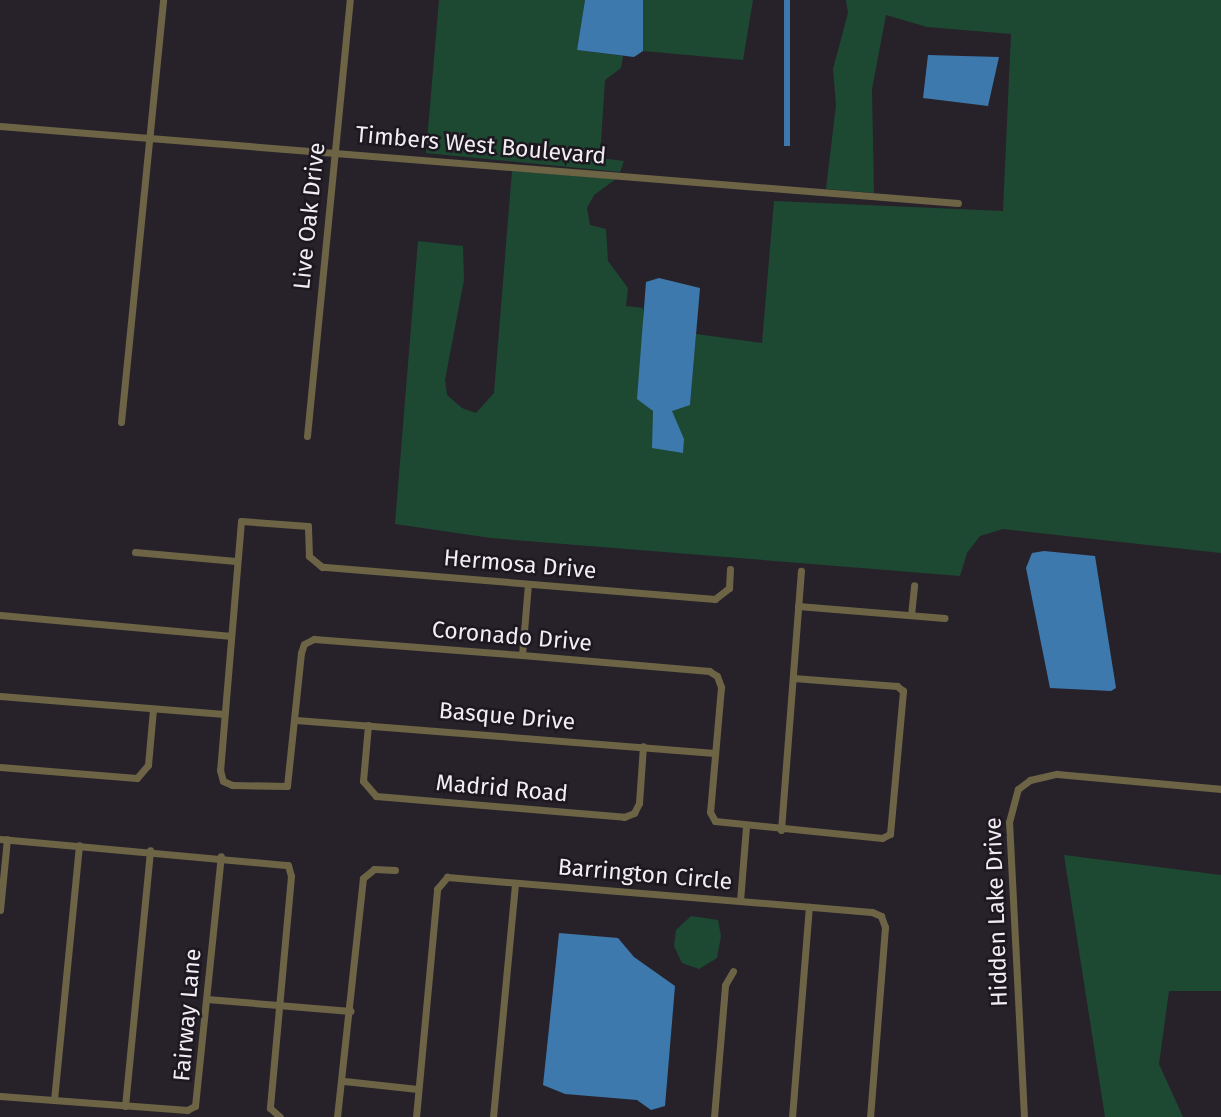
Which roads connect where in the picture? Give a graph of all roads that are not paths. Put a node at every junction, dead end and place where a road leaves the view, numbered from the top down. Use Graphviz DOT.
graph roads {
  1 [pos="163,0"];
  2 [pos="350,0"];
  3 [pos="0,126"];
  4 [pos="149,139"];
  5 [pos="335,153"];
  6 [pos="958,203"];
  7 [pos="121,422"];
  8 [pos="307,436"];
  9 [pos="135,552"];
  10 [pos="236,561"];
  11 [pos="730,569"];
  12 [pos="801,572"];
  13 [pos="528,584"];
  14 [pos="914,585"];
  15 [pos="798,606"];
  16 [pos="0,615"];
  17 [pos="912,615"];
  18 [pos="945,618"];
  19 [pos="229,636"];
  20 [pos="522,655"];
  21 [pos="793,678"];
  22 [pos="0,696"];
  23 [pos="153,709"];
  24 [pos="224,714"];
  25 [pos="296,720"];
  26 [pos="368,725"];
  27 [pos="643,747"];
  28 [pos="715,753"];
  29 [pos="0,767"];
  30 [pos="1221,789"];
  31 [pos="746,827"];
  32 [pos="780,830"];
  33 [pos="3,839"];
  34 [pos="79,845"];
  35 [pos="150,850"];
  36 [pos="221,856"];
  37 [pos="395,870"];
  38 [pos="515,883"];
  39 [pos="740,901"];
  40 [pos="809,906"];
  41 [pos="0,910"];
  42 [pos="733,971"];
  43 [pos="208,999"];
  44 [pos="279,1005"];
  45 [pos="351,1011"];
  46 [pos="344,1082"];
  47 [pos="418,1089"];
  48 [pos="0,1096"];
  49 [pos="54,1100"];
  50 [pos="125,1106"];
  51 [pos="280,1117"];
  52 [pos="337,1117"];
  53 [pos="416,1117"];
  54 [pos="494,1117"];
  55 [pos="714,1117"];
  56 [pos="792,1117"];
  57 [pos="870,1117"];
  58 [pos="1024,1117"];
  1 -- 4 [label="street"];
  2 -- 5 [label="street, Live Oak Drive"];
  3 -- 4 [label="street, Timbers West Boulevard"];
  4 -- 5 [label="street, Timbers West Boulevard"];
  4 -- 7 [label="street"];
  5 -- 6 [label="street, Timbers West Boulevard"];
  5 -- 8 [label="street, Live Oak Drive"];
  9 -- 10 [label="street"];
  10 -- 13 [label="street, Hermosa Drive"];
  10 -- 19 [label="street"];
  11 -- 13 [label="street, Hermosa Drive"];
  12 -- 15 [label="street"];
  13 -- 20 [label="street"];
  14 -- 17 [label="street"];
  15 -- 17 [label="street"];
  15 -- 21 [label="street"];
  16 -- 19 [label="street"];
  17 -- 18 [label="street"];
  19 -- 24 [label="street"];
  20 -- 25 [label="street, Coronado Drive"];
  20 -- 28 [label="street, Coronado Drive"];
  21 -- 32 [label="street"];
  21 -- 32 [label="street"];
  22 -- 23 [label="street"];
  23 -- 24 [label="street"];
  23 -- 29 [label="street"];
  24 -- 25 [label="street"];
  25 -- 26 [label="street, Basque Drive"];
  26 -- 27 [label="street, Basque Drive"];
  26 -- 27 [label="street, Madrid Road"];
  27 -- 28 [label="street, Basque Drive"];
  28 -- 31 [label="street"];
  30 -- 58 [label="street, Hidden Lake Drive"];
  31 -- 32 [label="street"];
  31 -- 39 [label="street"];
  33 -- 34 [label="street"];
  33 -- 41 [label="street"];
  34 -- 35 [label="street"];
  34 -- 49 [label="street"];
  35 -- 36 [label="street"];
  35 -- 50 [label="street"];
  36 -- 43 [label="street, Fairway Lane"];
  36 -- 44 [label="street"];
  37 -- 45 [label="street"];
  38 -- 39 [label="street, Barrington Circle"];
  38 -- 47 [label="street, Barrington Circle"];
  38 -- 54 [label="street"];
  39 -- 40 [label="street, Barrington Circle"];
  40 -- 56 [label="street"];
  40 -- 57 [label="street, Barrington Circle"];
  42 -- 55 [label="street"];
  43 -- 44 [label="street"];
  43 -- 50 [label="street, Fairway Lane"];
  44 -- 45 [label="street"];
  44 -- 51 [label="street"];
  45 -- 46 [label="street"];
  46 -- 47 [label="street"];
  46 -- 52 [label="street"];
  47 -- 53 [label="street, Barrington Circle"];
  48 -- 49 [label="street, Fairway Lane"];
  49 -- 50 [label="street, Fairway Lane"];
}
